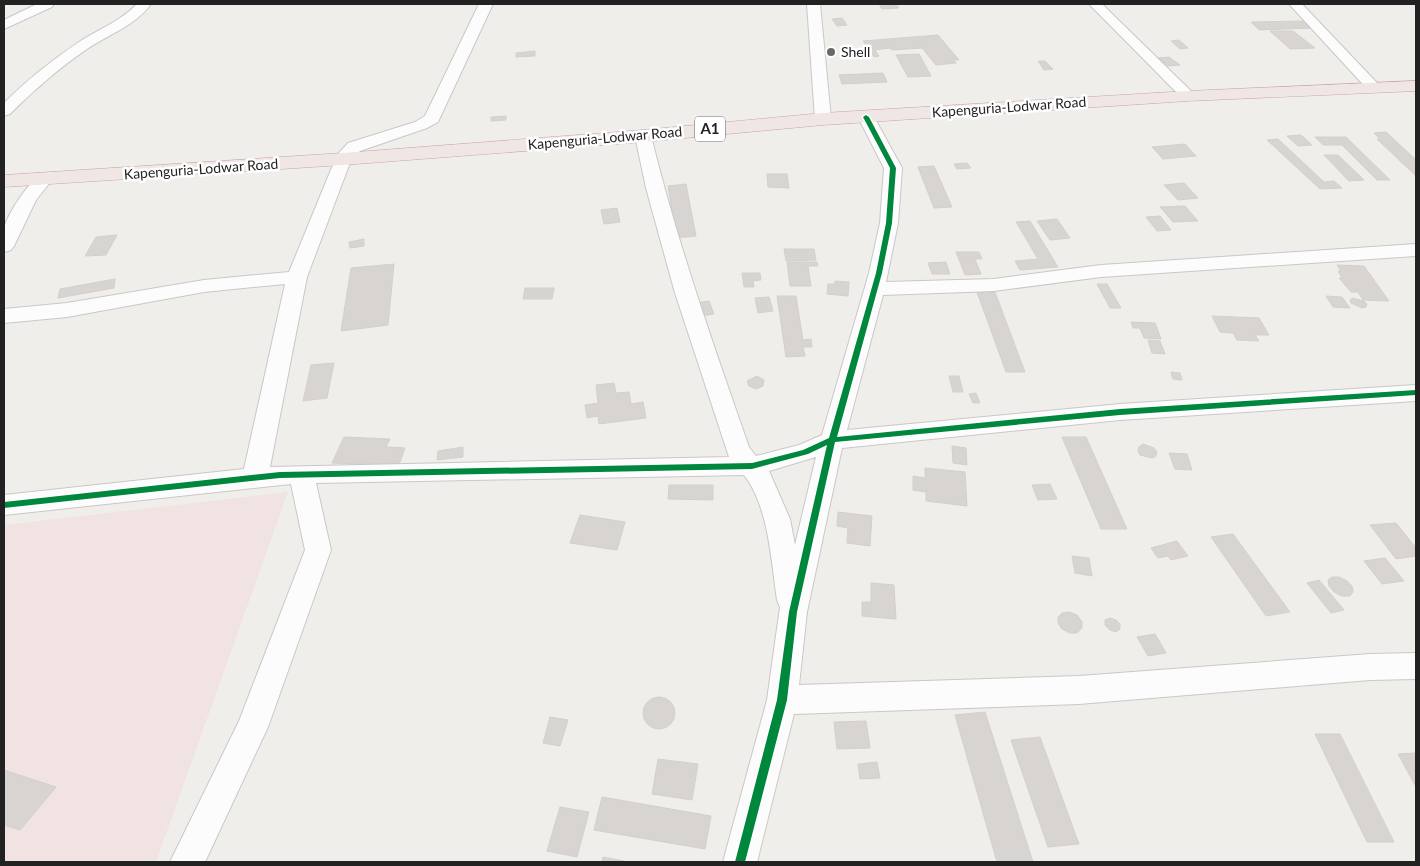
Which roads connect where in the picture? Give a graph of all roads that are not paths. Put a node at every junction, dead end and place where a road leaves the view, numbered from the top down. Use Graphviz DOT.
graph roads {
  1 [pos="47,4"];
  2 [pos="144,4"];
  3 [pos="486,4"];
  4 [pos="813,4"];
  5 [pos="1095,4"];
  6 [pos="1295,4"];
  7 [pos="4,25"];
  8 [pos="1416,86"];
  9 [pos="1374,88"];
  10 [pos="1188,96"];
  11 [pos="4,111"];
  12 [pos="866,117"];
  13 [pos="823,119"];
  14 [pos="643,136"];
  15 [pos="343,159"];
  16 [pos="43,180"];
  17 [pos="4,181"];
  18 [pos="4,246"];
  19 [pos="1416,250"];
  20 [pos="297,277"];
  21 [pos="874,289"];
  22 [pos="4,316"];
  23 [pos="1416,393"];
  24 [pos="832,440"];
  25 [pos="752,466"];
  26 [pos="300,474"];
  27 [pos="255,478"];
  28 [pos="4,505"];
  29 [pos="793,612"];
  30 [pos="1416,666"];
  31 [pos="782,700"];
  32 [pos="187,862"];
  33 [pos="740,862"];
  1 -- 7 [label="street"];
  2 -- 11 [label="street"];
  3 -- 15 [label="street"];
  4 -- 13 [label="street"];
  5 -- 10 [label="street"];
  6 -- 9 [label="street"];
  8 -- 9 [label="highway, Kapenguria-Lodwar Road / A1"];
  9 -- 10 [label="highway, Kapenguria-Lodwar Road / A1"];
  10 -- 12 [label="highway, Kapenguria-Lodwar Road / A1"];
  12 -- 13 [label="highway, Kapenguria-Lodwar Road / A1"];
  12 -- 21 [label="street"];
  13 -- 14 [label="highway, Kapenguria-Lodwar Road / A1"];
  14 -- 15 [label="highway, Kapenguria-Lodwar Road / A1"];
  14 -- 25 [label="street"];
  15 -- 16 [label="highway, Kapenguria-Lodwar Road / A1"];
  15 -- 20 [label="street"];
  16 -- 17 [label="highway, Kapenguria-Lodwar Road / A1"];
  16 -- 18 [label="street"];
  19 -- 21 [label="street"];
  20 -- 22 [label="street"];
  20 -- 27 [label="street"];
  21 -- 24 [label="street"];
  23 -- 24 [label="street"];
  24 -- 25 [label="street"];
  24 -- 29 [label="street"];
  25 -- 26 [label="street"];
  25 -- 29 [label="street"];
  26 -- 27 [label="street"];
  26 -- 32 [label="street"];
  27 -- 28 [label="street"];
  29 -- 31 [label="street"];
  30 -- 31 [label="street"];
  31 -- 33 [label="street"];
}
